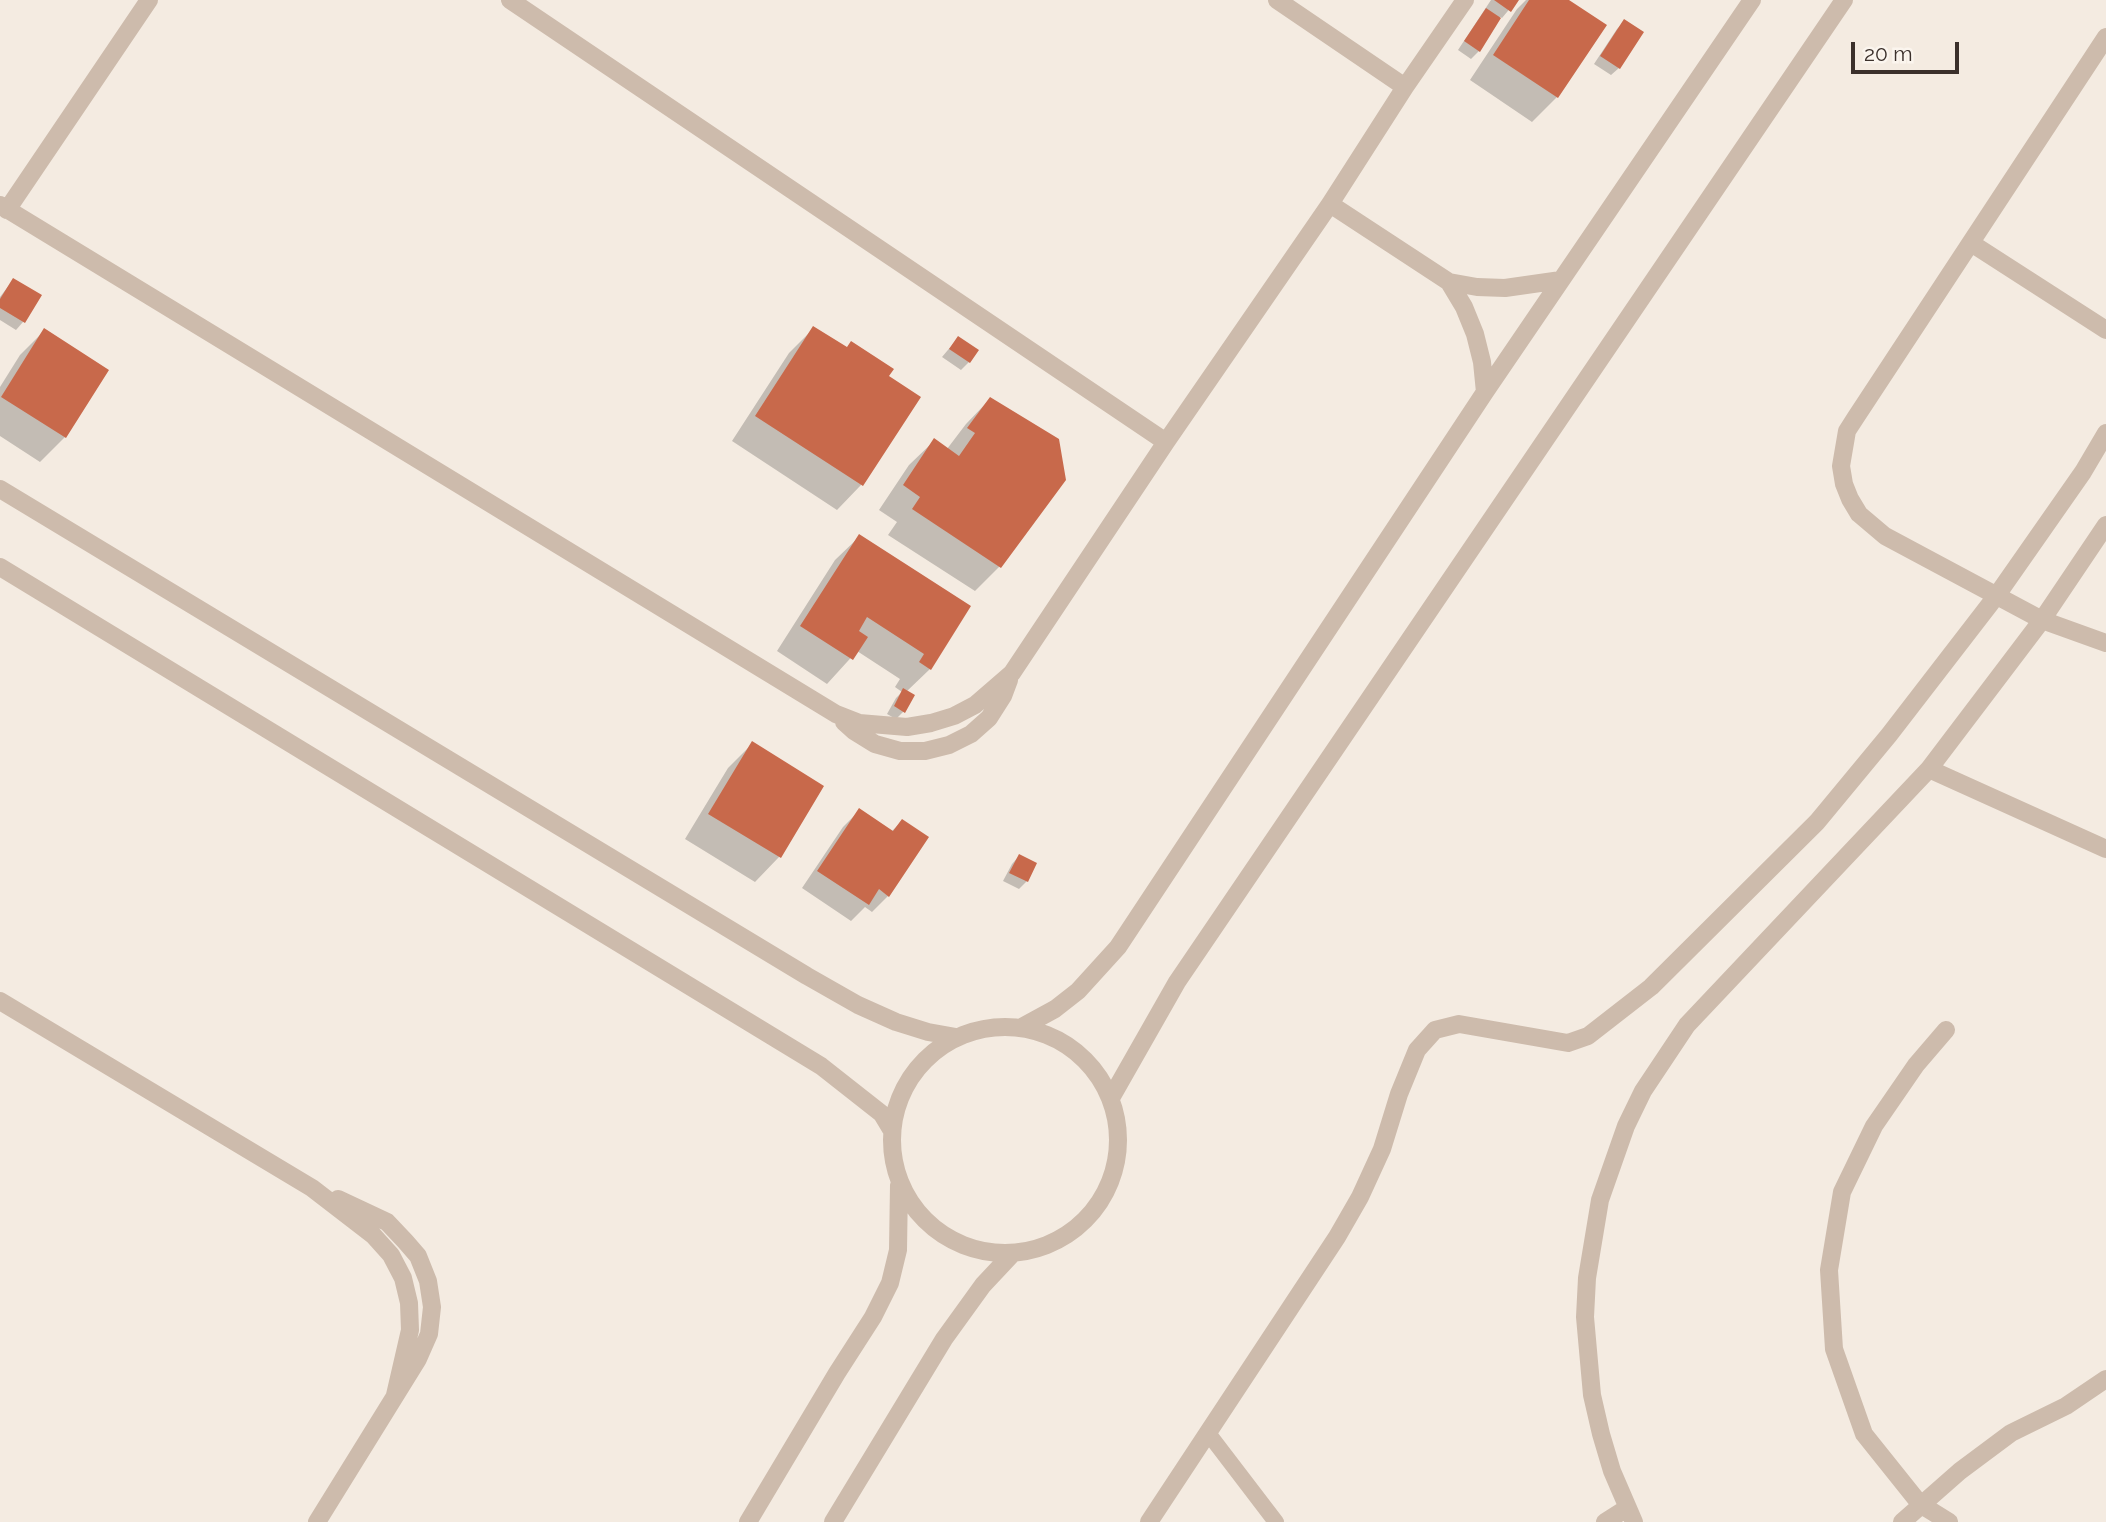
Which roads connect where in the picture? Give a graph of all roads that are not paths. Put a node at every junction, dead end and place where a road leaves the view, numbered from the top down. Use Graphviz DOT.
graph roads {
  1 [pos="149,0"];
  2 [pos="510,0"];
  3 [pos="1277,0"];
  4 [pos="1465,0"];
  5 [pos="1752,0"];
  6 [pos="1844,0"];
  7 [pos="2106,37"];
  8 [pos="1405,87"];
  9 [pos="1330,204"];
  10 [pos="4,208"];
  11 [pos="1971,243"];
  12 [pos="1561,280"];
  13 [pos="1449,282"];
  14 [pos="2106,330"];
  15 [pos="1485,392"];
  16 [pos="2106,433"];
  17 [pos="1166,442"];
  18 [pos="0,489"];
  19 [pos="2106,525"];
  20 [pos="0,566"];
  21 [pos="1997,595"];
  22 [pos="2042,620"];
  23 [pos="2106,643"];
  24 [pos="1012,673"];
  25 [pos="836,714"];
  26 [pos="1929,769"];
  27 [pos="2106,849"];
  28 [pos="0,1001"];
  29 [pos="1021,1027"];
  30 [pos="1947,1030"];
  31 [pos="956,1037"];
  32 [pos="1111,1097"];
  33 [pos="891,1129"];
  34 [pos="899,1182"];
  35 [pos="1013,1253"];
  36 [pos="2106,1379"];
  37 [pos="1208,1433"];
  38 [pos="1920,1504"];
  39 [pos="1630,1515"];
  40 [pos="317,1522"];
  41 [pos="748,1522"];
  42 [pos="833,1522"];
  43 [pos="1149,1522"];
  44 [pos="1276,1522"];
  45 [pos="1605,1522"];
  46 [pos="1902,1522"];
  47 [pos="1949,1522"];
  1 -- 10 [label="street"];
  2 -- 17 [label="street"];
  3 -- 8 [label="street"];
  4 -- 8 [label="street"];
  5 -- 12 [label="street"];
  6 -- 32 [label="street"];
  7 -- 11 [label="street"];
  8 -- 9 [label="street"];
  9 -- 13 [label="street"];
  9 -- 17 [label="street"];
  10 -- 25 [label="street"];
  11 -- 14 [label="street"];
  11 -- 21 [label="street"];
  12 -- 13 [label="street"];
  12 -- 15 [label="street"];
  13 -- 15 [label="street"];
  15 -- 29 [label="street"];
  16 -- 21 [label="street"];
  17 -- 24 [label="street"];
  18 -- 31 [label="street"];
  19 -- 22 [label="street"];
  20 -- 33 [label="street"];
  21 -- 22 [label="street"];
  21 -- 37 [label="street"];
  22 -- 23 [label="street"];
  22 -- 26 [label="street"];
  24 -- 25 [label="street"];
  24 -- 25 [label="street"];
  26 -- 27 [label="street"];
  26 -- 39 [label="street"];
  28 -- 40 [label="street"];
  29 -- 31 [label="street"];
  29 -- 32 [label="street"];
  30 -- 38 [label="street"];
  31 -- 33 [label="street"];
  32 -- 35 [label="street"];
  33 -- 34 [label="street"];
  34 -- 35 [label="street"];
  34 -- 41 [label="street"];
  35 -- 42 [label="street"];
  36 -- 38 [label="street"];
  37 -- 43 [label="street"];
  37 -- 44 [label="lane"];
  38 -- 46 [label="street"];
  38 -- 47 [label="street"];
  39 -- 45 [label="street"];
}
